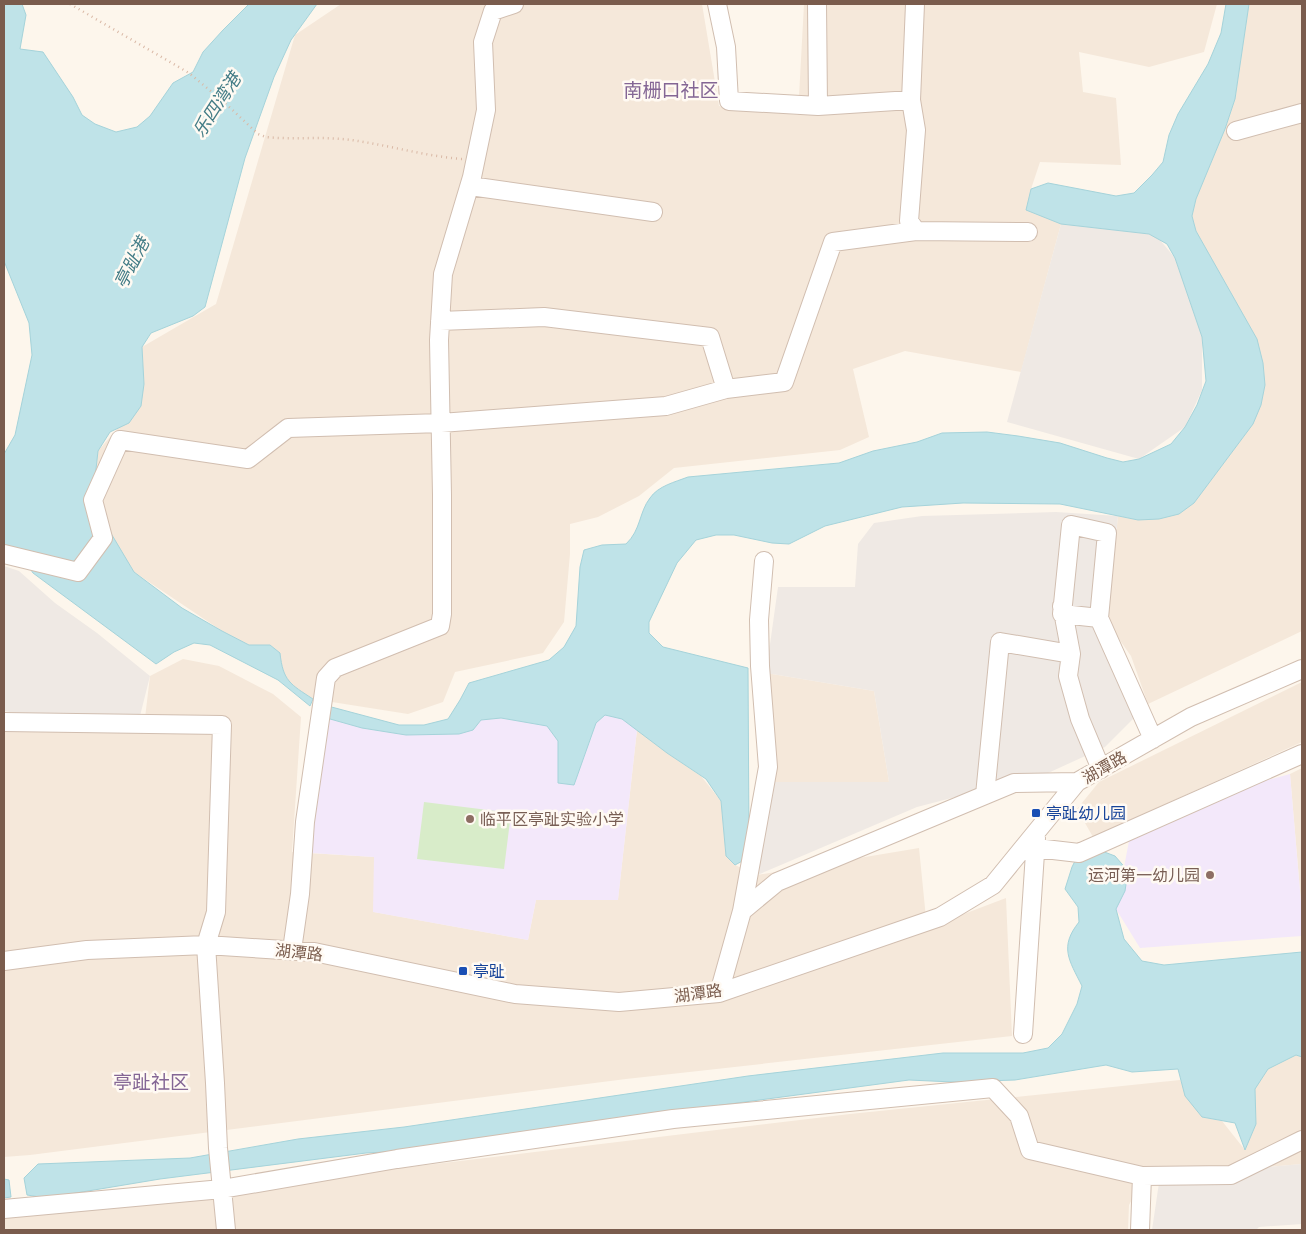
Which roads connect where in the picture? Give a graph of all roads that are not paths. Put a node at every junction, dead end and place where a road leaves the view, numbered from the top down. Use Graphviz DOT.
graph roads {
  1 [pos="514,4"];
  2 [pos="717,4"];
  3 [pos="817,4"];
  4 [pos="915,4"];
  5 [pos="911,100"];
  6 [pos="818,106"];
  7 [pos="1302,113"];
  8 [pos="1236,131"];
  9 [pos="470,186"];
  10 [pos="652,212"];
  11 [pos="916,231"];
  12 [pos="1028,232"];
  13 [pos="440,321"];
  14 [pos="726,388"];
  15 [pos="441,423"];
  16 [pos="4,554"];
  17 [pos="764,561"];
  18 [pos="1063,610"];
  19 [pos="1099,618"];
  20 [pos="1071,654"];
  21 [pos="1302,670"];
  22 [pos="4,722"];
  23 [pos="1152,739"];
  24 [pos="1302,754"];
  25 [pos="1101,769"];
  26 [pos="1077,782"];
  27 [pos="985,795"];
  28 [pos="1036,840"];
  29 [pos="742,911"];
  30 [pos="206,945"];
  31 [pos="292,950"];
  32 [pos="4,961"];
  33 [pos="719,993"];
  34 [pos="1022,1034"];
  35 [pos="1302,1140"];
  36 [pos="1142,1176"];
  37 [pos="221,1183"];
  38 [pos="4,1209"];
  39 [pos="226,1230"];
  40 [pos="1140,1230"];
  1 -- 9 [label="street"];
  2 -- 6 [label="street"];
  3 -- 6 [label="street"];
  4 -- 5 [label="street"];
  5 -- 6 [label="street"];
  5 -- 11 [label="street"];
  7 -- 8 [label="street"];
  9 -- 10 [label="street"];
  9 -- 13 [label="street"];
  11 -- 12 [label="street"];
  11 -- 14 [label="street"];
  13 -- 14 [label="street"];
  13 -- 15 [label="street"];
  14 -- 15 [label="street"];
  15 -- 16 [label="street"];
  15 -- 31 [label="street"];
  17 -- 29 [label="street"];
  18 -- 19 [label="street"];
  18 -- 19 [label="street"];
  18 -- 20 [label="street"];
  19 -- 23 [label="street"];
  20 -- 25 [label="street"];
  20 -- 27 [label="street"];
  21 -- 23 [label="street, 湖潭路"];
  22 -- 30 [label="street"];
  23 -- 25 [label="street, 湖潭路"];
  24 -- 28 [label="street"];
  25 -- 26 [label="street, 湖潭路"];
  26 -- 27 [label="street"];
  26 -- 28 [label="street, 湖潭路"];
  27 -- 29 [label="street"];
  28 -- 33 [label="street, 湖潭路"];
  28 -- 34 [label="street"];
  29 -- 33 [label="street"];
  30 -- 31 [label="street, 湖潭路"];
  30 -- 32 [label="street, 湖潭路"];
  30 -- 37 [label="street"];
  31 -- 33 [label="street, 湖潭路"];
  35 -- 36 [label="street"];
  36 -- 37 [label="street"];
  36 -- 40 [label="street"];
  37 -- 38 [label="street"];
  37 -- 39 [label="street"];
}
